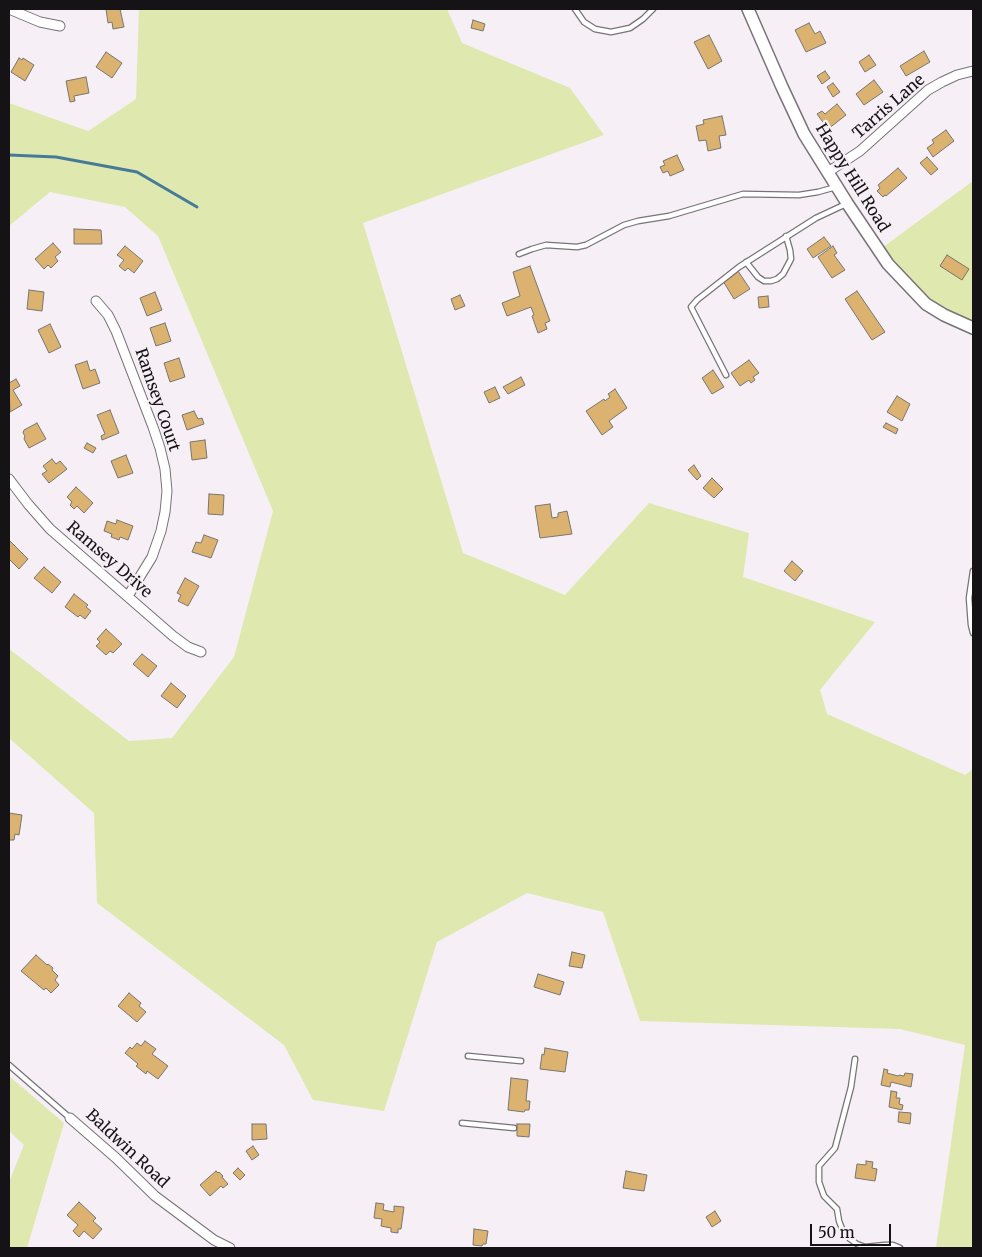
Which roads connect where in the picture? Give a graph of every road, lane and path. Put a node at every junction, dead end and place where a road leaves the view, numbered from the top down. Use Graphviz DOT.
graph roads {
  1 [pos="574,9"];
  2 [pos="653,9"];
  3 [pos="748,9"];
  4 [pos="9,10"];
  5 [pos="60,26"];
  6 [pos="973,72"];
  7 [pos="828,172"];
  8 [pos="837,187"];
  9 [pos="847,203"];
  10 [pos="786,236"];
  11 [pos="519,254"];
  12 [pos="746,262"];
  13 [pos="96,301"];
  14 [pos="973,328"];
  15 [pos="726,375"];
  16 [pos="9,479"];
  17 [pos="973,571"];
  18 [pos="128,596"];
  19 [pos="973,633"];
  20 [pos="201,652"];
  21 [pos="468,1056"];
  22 [pos="855,1059"];
  23 [pos="521,1061"];
  24 [pos="9,1065"];
  25 [pos="70,1118"];
  26 [pos="462,1123"];
  27 [pos="514,1128"];
  28 [pos="230,1248"];
  29 [pos="900,1248"];
  1 -- 2 [label="lane"];
  3 -- 7 [label="street, Happy Hill Road"];
  4 -- 5 [label="street"];
  6 -- 7 [label="street, Tarris Lane"];
  7 -- 8 [label="street, Happy Hill Road"];
  8 -- 9 [label="street, Happy Hill Road"];
  8 -- 11 [label="lane"];
  9 -- 10 [label="lane"];
  9 -- 14 [label="street, Happy Hill Road"];
  10 -- 12 [label="lane"];
  10 -- 12 [label="lane"];
  12 -- 15 [label="lane"];
  13 -- 18 [label="street, Ramsey Court"];
  16 -- 18 [label="street, Ramsey Drive"];
  17 -- 19 [label="lane"];
  18 -- 20 [label="street, Ramsey Drive"];
  21 -- 23 [label="lane"];
  22 -- 29 [label="lane"];
  24 -- 25 [label="lane, Baldwin Road"];
  25 -- 28 [label="street, Baldwin Road"];
  26 -- 27 [label="lane"];
}
